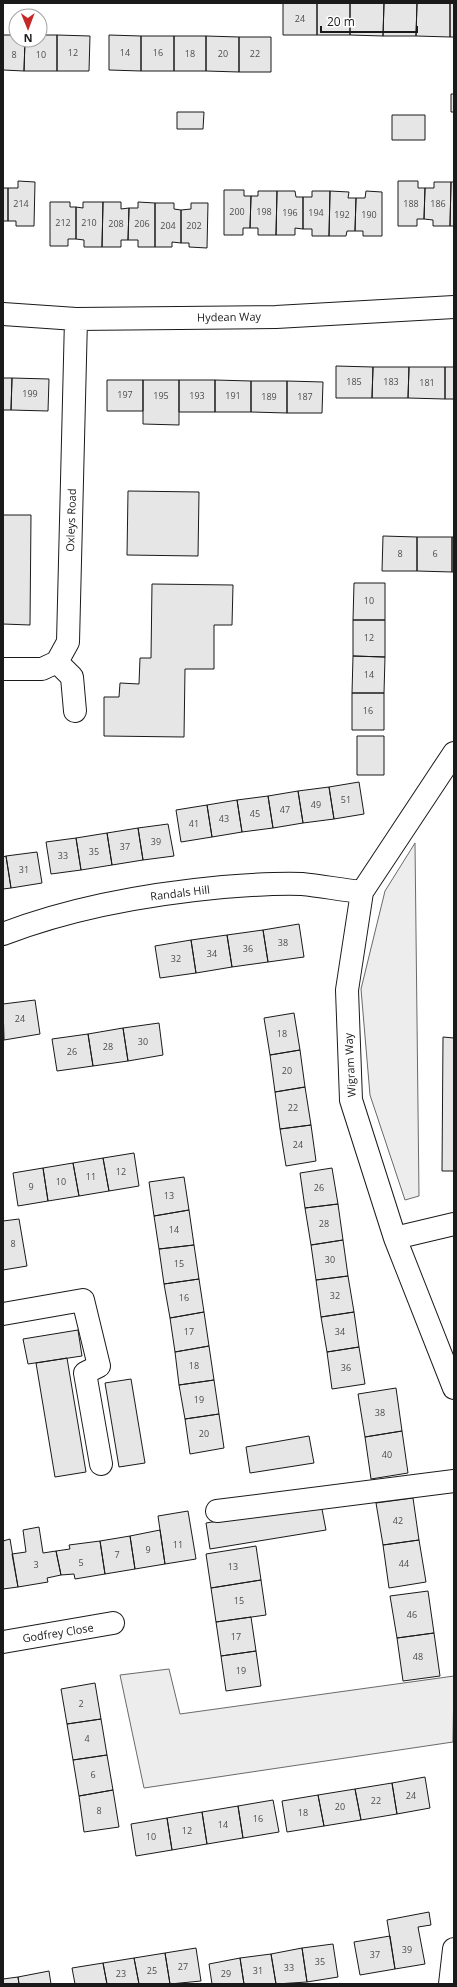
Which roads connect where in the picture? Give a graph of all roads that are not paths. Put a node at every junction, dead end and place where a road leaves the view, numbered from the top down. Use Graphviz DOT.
graph roads {
  1 [pos="454,307"];
  2 [pos="3,314"];
  3 [pos="76,319"];
  4 [pos="57,662"];
  5 [pos="3,669"];
  6 [pos="75,711"];
  7 [pos="454,753"];
  8 [pos="362,892"];
  9 [pos="3,934"];
  10 [pos="454,1224"];
  11 [pos="395,1238"];
  12 [pos="3,1314"];
  13 [pos="454,1388"];
  14 [pos="101,1464"];
  15 [pos="454,1481"];
  16 [pos="217,1511"];
  17 [pos="113,1623"];
  18 [pos="3,1642"];
  19 [pos="454,1953"];
  20 [pos="450,1984"];
  1 -- 3 [label="street, Hydean Way"];
  2 -- 3 [label="street, Hydean Way"];
  3 -- 4 [label="street, Oxleys Road"];
  4 -- 5 [label="street"];
  4 -- 6 [label="street"];
  7 -- 8 [label="street, Wigram Way"];
  8 -- 9 [label="street, Randals Hill"];
  8 -- 11 [label="street, Wigram Way"];
  10 -- 11 [label="street"];
  11 -- 13 [label="street, Wigram Way"];
  12 -- 14 [label="street"];
  15 -- 16 [label="street"];
  17 -- 18 [label="street, Godfrey Close"];
  19 -- 20 [label="street"];
}
